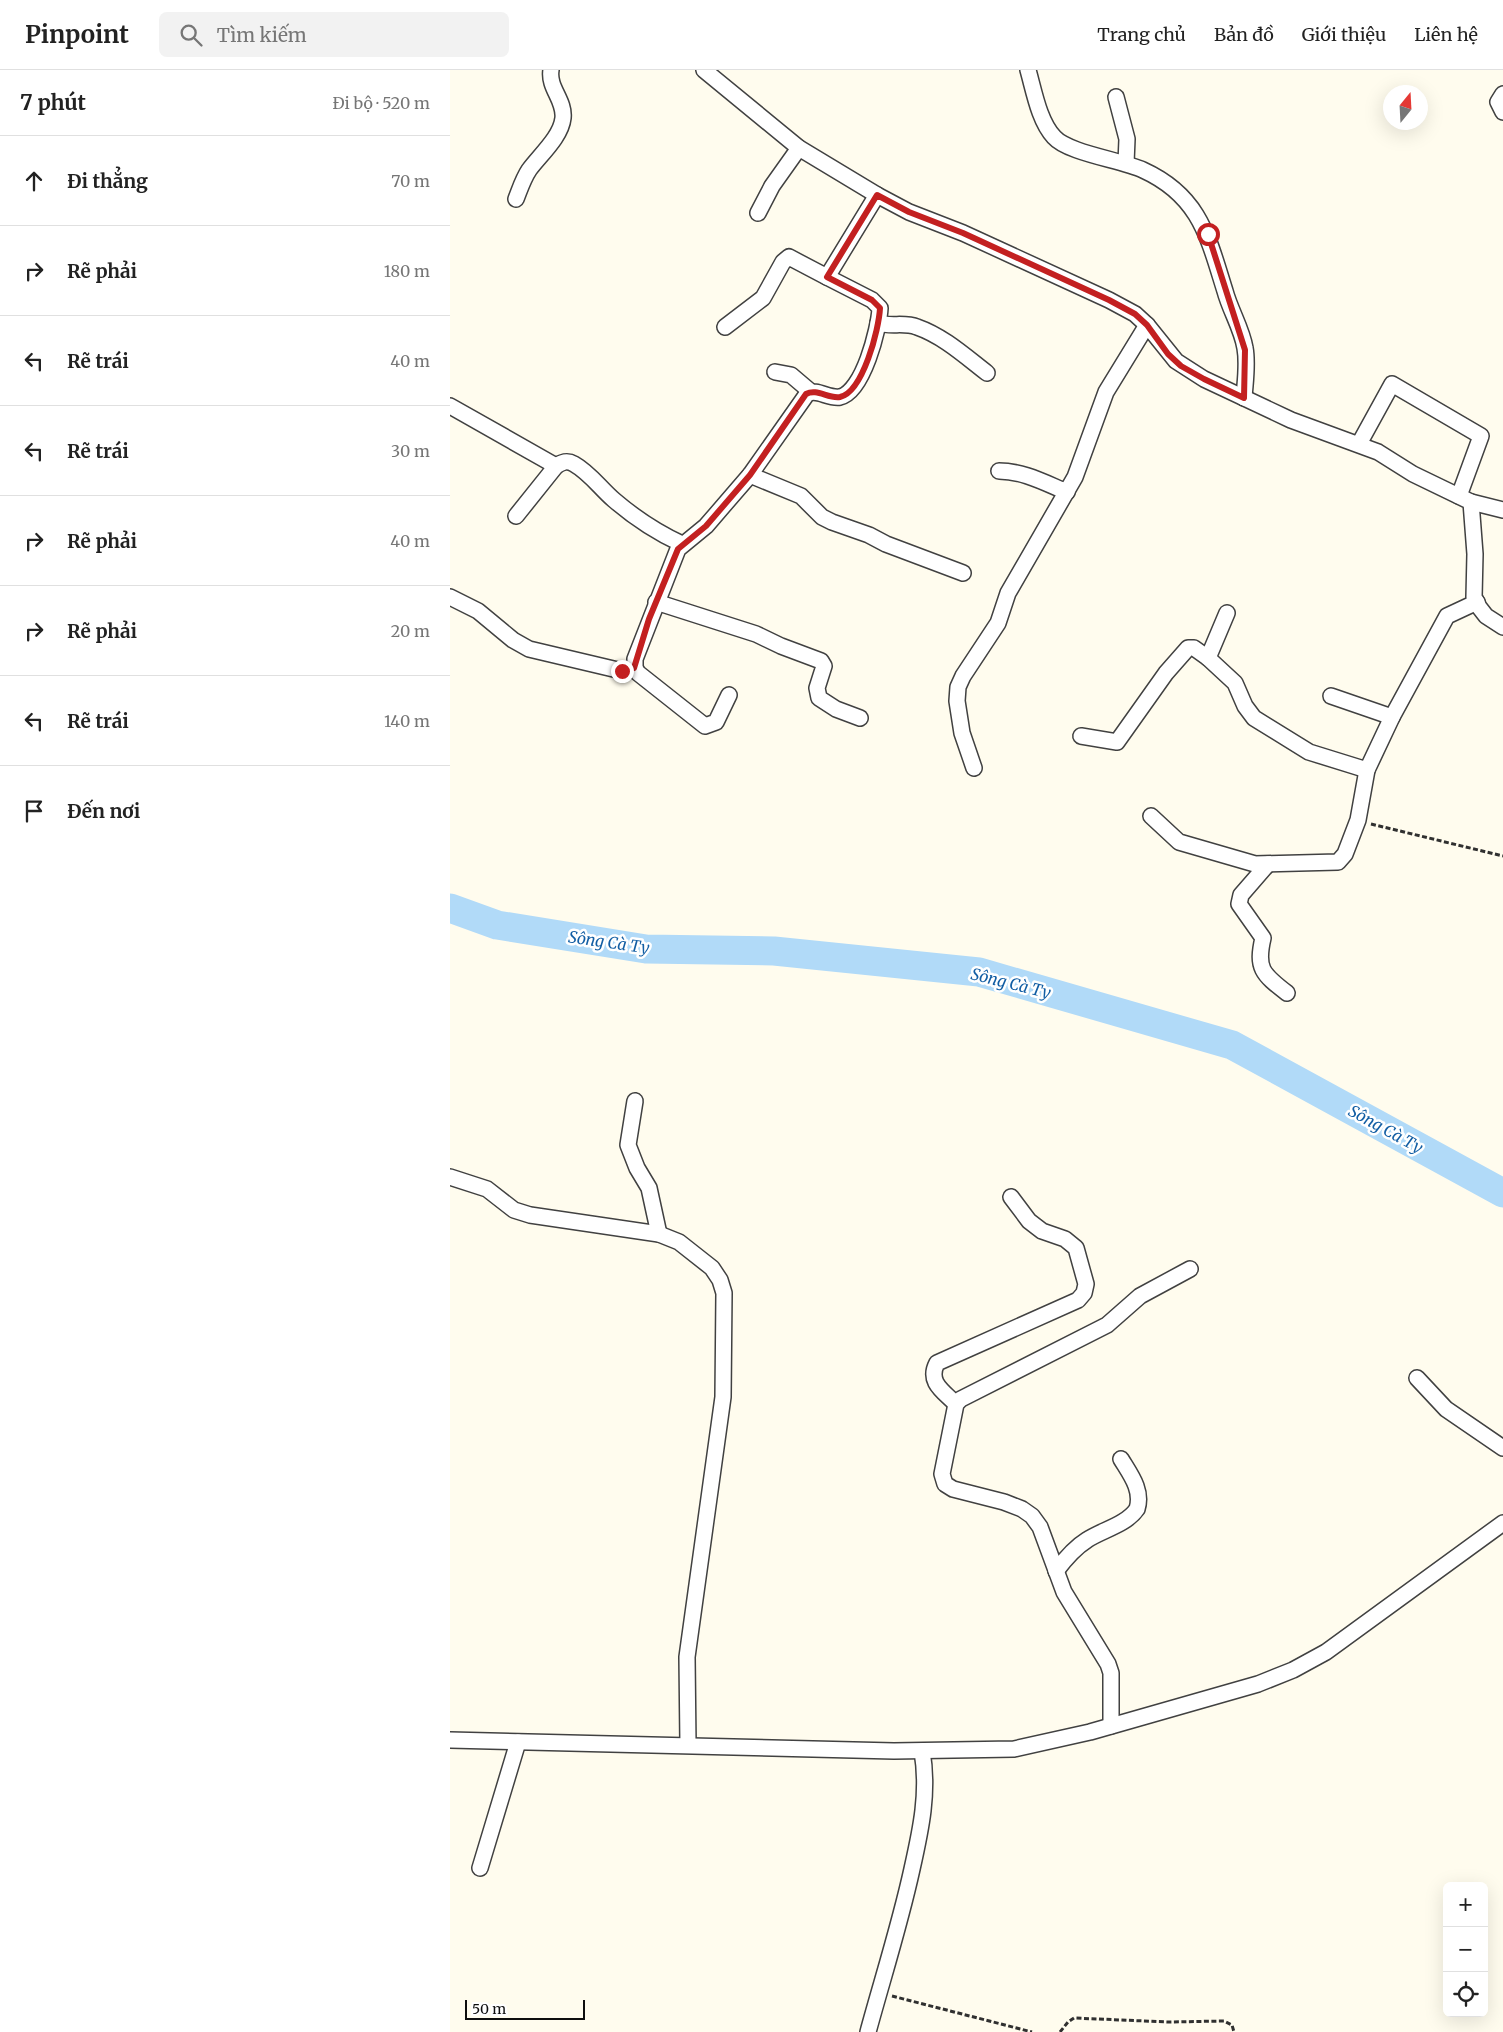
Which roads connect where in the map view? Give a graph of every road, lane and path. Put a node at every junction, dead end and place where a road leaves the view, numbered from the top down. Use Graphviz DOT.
graph roads {
  1 [pos="550,70"];
  2 [pos="704,70"];
  3 [pos="1028,70"];
  4 [pos="1503,94"];
  5 [pos="1116,97"];
  6 [pos="1503,112"];
  7 [pos="799,148"];
  8 [pos="1126,163"];
  9 [pos="877,195"];
  10 [pos="516,198"];
  11 [pos="758,214"];
  12 [pos="827,277"];
  13 [pos="878,323"];
  14 [pos="1147,325"];
  15 [pos="725,327"];
  16 [pos="775,372"];
  17 [pos="987,373"];
  18 [pos="811,392"];
  19 [pos="1244,398"];
  20 [pos="450,406"];
  21 [pos="1359,444"];
  22 [pos="556,466"];
  23 [pos="999,471"];
  24 [pos="750,475"];
  25 [pos="1067,492"];
  26 [pos="1465,499"];
  27 [pos="1503,510"];
  28 [pos="516,516"];
  29 [pos="682,544"];
  30 [pos="963,573"];
  31 [pos="450,598"];
  32 [pos="656,602"];
  33 [pos="1477,602"];
  34 [pos="1227,613"];
  35 [pos="1503,627"];
  36 [pos="1208,658"];
  37 [pos="634,668"];
  38 [pos="729,695"];
  39 [pos="1331,696"];
  40 [pos="1392,717"];
  41 [pos="860,718"];
  42 [pos="1081,736"];
  43 [pos="974,768"];
  44 [pos="1367,770"];
  45 [pos="1151,816"];
  46 [pos="1358,820"];
  47 [pos="1503,856"];
  48 [pos="1268,864"];
  49 [pos="1287,993"];
  50 [pos="634,1101"];
  51 [pos="450,1177"];
  52 [pos="1011,1197"];
  53 [pos="659,1234"];
  54 [pos="1190,1268"];
  55 [pos="1417,1378"];
  56 [pos="956,1404"];
  57 [pos="1503,1448"];
  58 [pos="1121,1459"];
  59 [pos="1503,1523"];
  60 [pos="1056,1571"];
  61 [pos="1111,1726"];
  62 [pos="450,1740"];
  63 [pos="518,1742"];
  64 [pos="688,1745"];
  65 [pos="922,1751"];
  66 [pos="480,1868"];
  67 [pos="879,1993"];
  68 [pos="868,2032"];
  69 [pos="1032,2032"];
  70 [pos="1060,2032"];
  71 [pos="1234,2032"];
  1 -- 10 [label="street"];
  2 -- 7 [label="street"];
  3 -- 8 [label="street"];
  4 -- 6 [label="street"];
  5 -- 8 [label="street"];
  7 -- 9 [label="street"];
  7 -- 11 [label="street"];
  8 -- 19 [label="street"];
  9 -- 12 [label="street"];
  9 -- 14 [label="street"];
  12 -- 13 [label="street"];
  12 -- 15 [label="street"];
  13 -- 17 [label="street"];
  13 -- 18 [label="street"];
  14 -- 19 [label="street"];
  14 -- 25 [label="street"];
  16 -- 18 [label="street"];
  18 -- 24 [label="street"];
  19 -- 21 [label="street"];
  20 -- 22 [label="street"];
  21 -- 26 [label="street"];
  21 -- 26 [label="street"];
  22 -- 28 [label="street"];
  22 -- 29 [label="street"];
  23 -- 25 [label="street"];
  24 -- 29 [label="street"];
  24 -- 30 [label="street"];
  25 -- 43 [label="street"];
  26 -- 27 [label="street"];
  26 -- 33 [label="street"];
  29 -- 32 [label="street"];
  31 -- 37 [label="street"];
  32 -- 37 [label="street"];
  32 -- 41 [label="street"];
  33 -- 35 [label="street"];
  33 -- 40 [label="street"];
  34 -- 36 [label="street"];
  36 -- 42 [label="street"];
  36 -- 44 [label="street"];
  37 -- 38 [label="street"];
  39 -- 40 [label="street"];
  40 -- 44 [label="street"];
  44 -- 46 [label="street"];
  45 -- 48 [label="street"];
  46 -- 47 [label="path"];
  46 -- 48 [label="street"];
  48 -- 49 [label="street"];
  50 -- 53 [label="street"];
  51 -- 53 [label="street"];
  52 -- 56 [label="street"];
  53 -- 64 [label="street"];
  54 -- 56 [label="street"];
  55 -- 57 [label="street"];
  56 -- 60 [label="street"];
  58 -- 60 [label="street"];
  59 -- 61 [label="street"];
  60 -- 61 [label="street"];
  61 -- 65 [label="street"];
  62 -- 63 [label="street"];
  63 -- 64 [label="street"];
  63 -- 66 [label="street"];
  64 -- 65 [label="street"];
  65 -- 67 [label="street"];
  67 -- 68 [label="street"];
  67 -- 69 [label="path"];
  70 -- 71 [label="path"];
}
